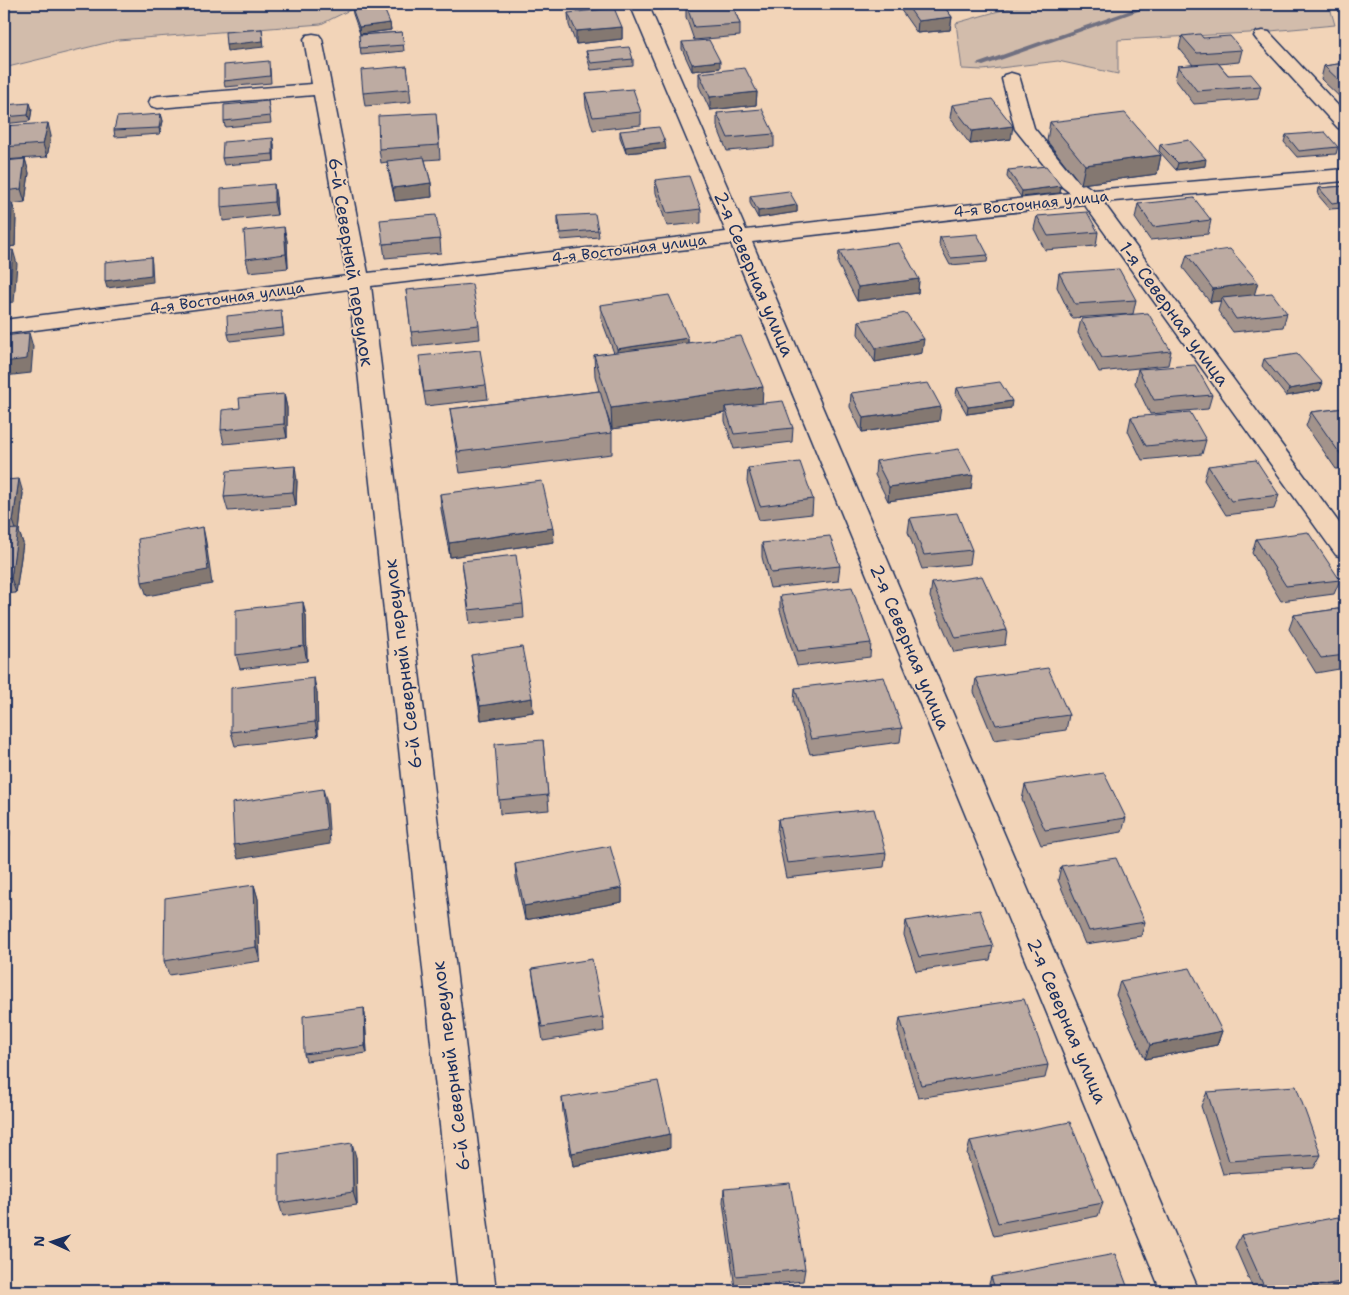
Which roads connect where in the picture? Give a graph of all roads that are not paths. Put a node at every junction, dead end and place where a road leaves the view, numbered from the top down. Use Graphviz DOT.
graph roads {
  1 [pos="639,4"];
  2 [pos="1263,36"];
  3 [pos="313,38"];
  4 [pos="1011,79"];
  5 [pos="322,88"];
  6 [pos="158,102"];
  7 [pos="1345,124"];
  8 [pos="1345,175"];
  9 [pos="1089,197"];
  10 [pos="739,237"];
  11 [pos="358,281"];
  12 [pos="4,327"];
  13 [pos="1345,549"];
  14 [pos="477,1291"];
  15 [pos="1180,1291"];
  1 -- 10 [label="street, 2-я Северная улица"];
  2 -- 7 [label="street"];
  3 -- 5 [label="street, 6-й Северный переулок"];
  4 -- 9 [label="street, 1-я Северная улица"];
  5 -- 6 [label="street"];
  5 -- 11 [label="street, 6-й Северный переулок"];
  8 -- 9 [label="street, 4-я Восточная улица"];
  9 -- 10 [label="street, 4-я Восточная улица"];
  9 -- 13 [label="street, 1-я Северная улица"];
  10 -- 11 [label="street, 4-я Восточная улица"];
  10 -- 15 [label="street, 2-я Северная улица"];
  11 -- 12 [label="street, 4-я Восточная улица"];
  11 -- 14 [label="street, 6-й Северный переулок"];
}
